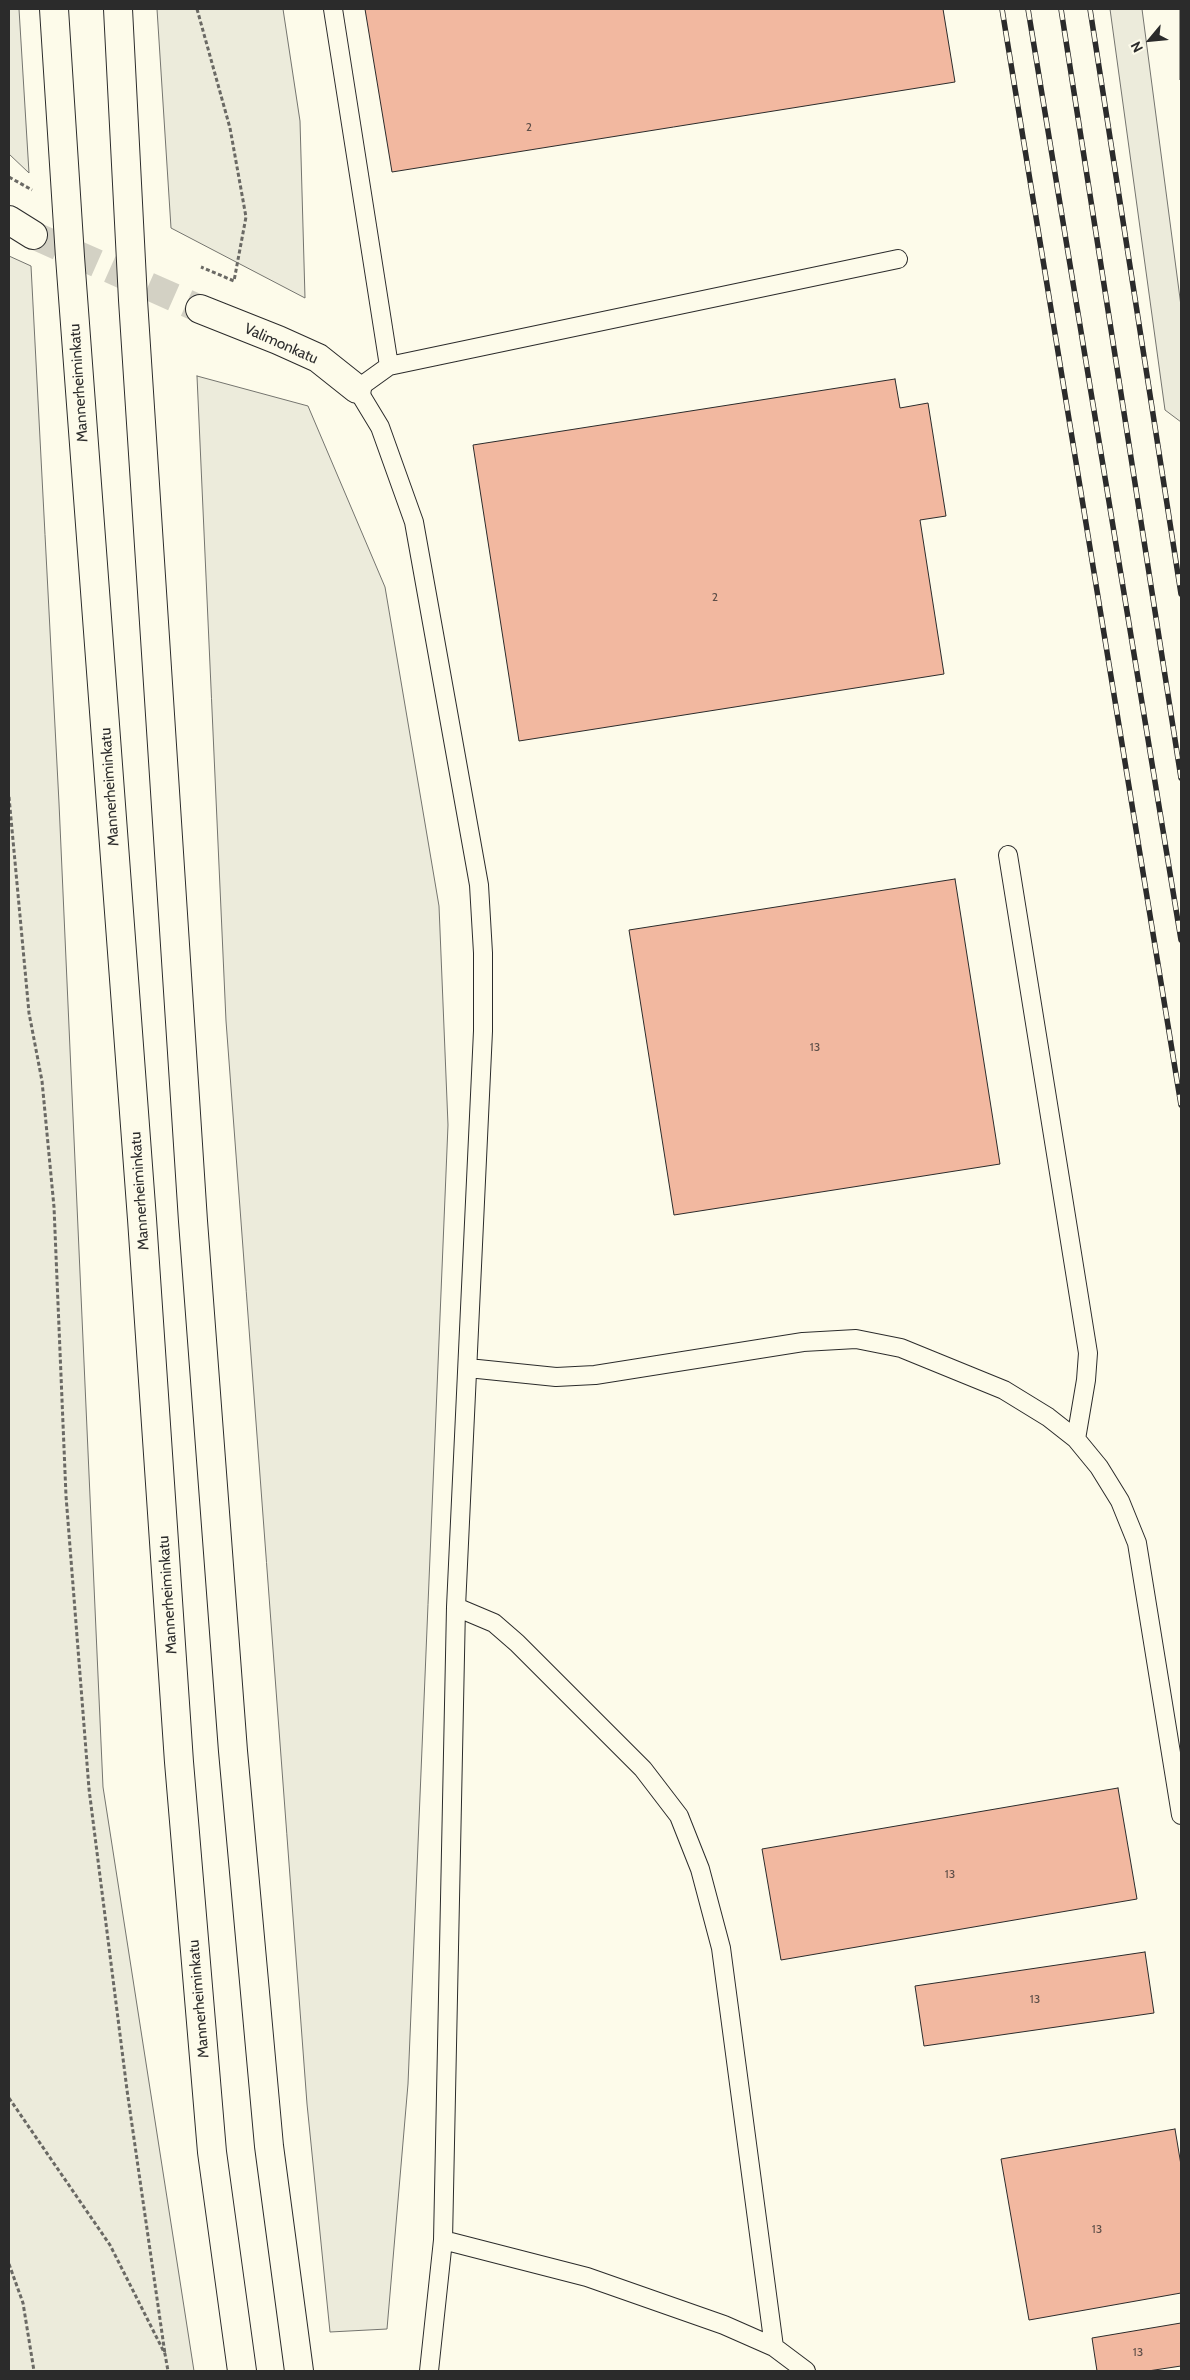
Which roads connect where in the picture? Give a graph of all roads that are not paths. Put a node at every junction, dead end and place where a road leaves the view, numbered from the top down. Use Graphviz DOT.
graph roads {
  1 [pos="54,9"];
  2 [pos="118,9"];
  3 [pos="333,9"];
  4 [pos="9,220"];
  5 [pos="33,235"];
  6 [pos="898,259"];
  7 [pos="200,309"];
  8 [pos="389,366"];
  9 [pos="356,389"];
  10 [pos="1008,855"];
  11 [pos="468,1368"];
  12 [pos="1076,1439"];
  13 [pos="456,1608"];
  14 [pos="1181,1815"];
  15 [pos="443,2240"];
  16 [pos="774,2347"];
  17 [pos="242,2371"];
  18 [pos="299,2371"];
  19 [pos="429,2371"];
  20 [pos="806,2371"];
  1 -- 17 [label="main road, Mannerheiminkatu"];
  2 -- 18 [label="main road"];
  3 -- 8 [label="lane"];
  4 -- 5 [label="main road"];
  6 -- 8 [label="lane"];
  7 -- 9 [label="main road, Valimonkatu"];
  8 -- 9 [label="lane"];
  9 -- 11 [label="lane"];
  10 -- 12 [label="lane"];
  11 -- 12 [label="lane"];
  11 -- 13 [label="lane"];
  12 -- 14 [label="lane"];
  13 -- 15 [label="lane"];
  13 -- 16 [label="lane"];
  15 -- 16 [label="lane"];
  15 -- 19 [label="lane"];
  16 -- 20 [label="lane"];
}
